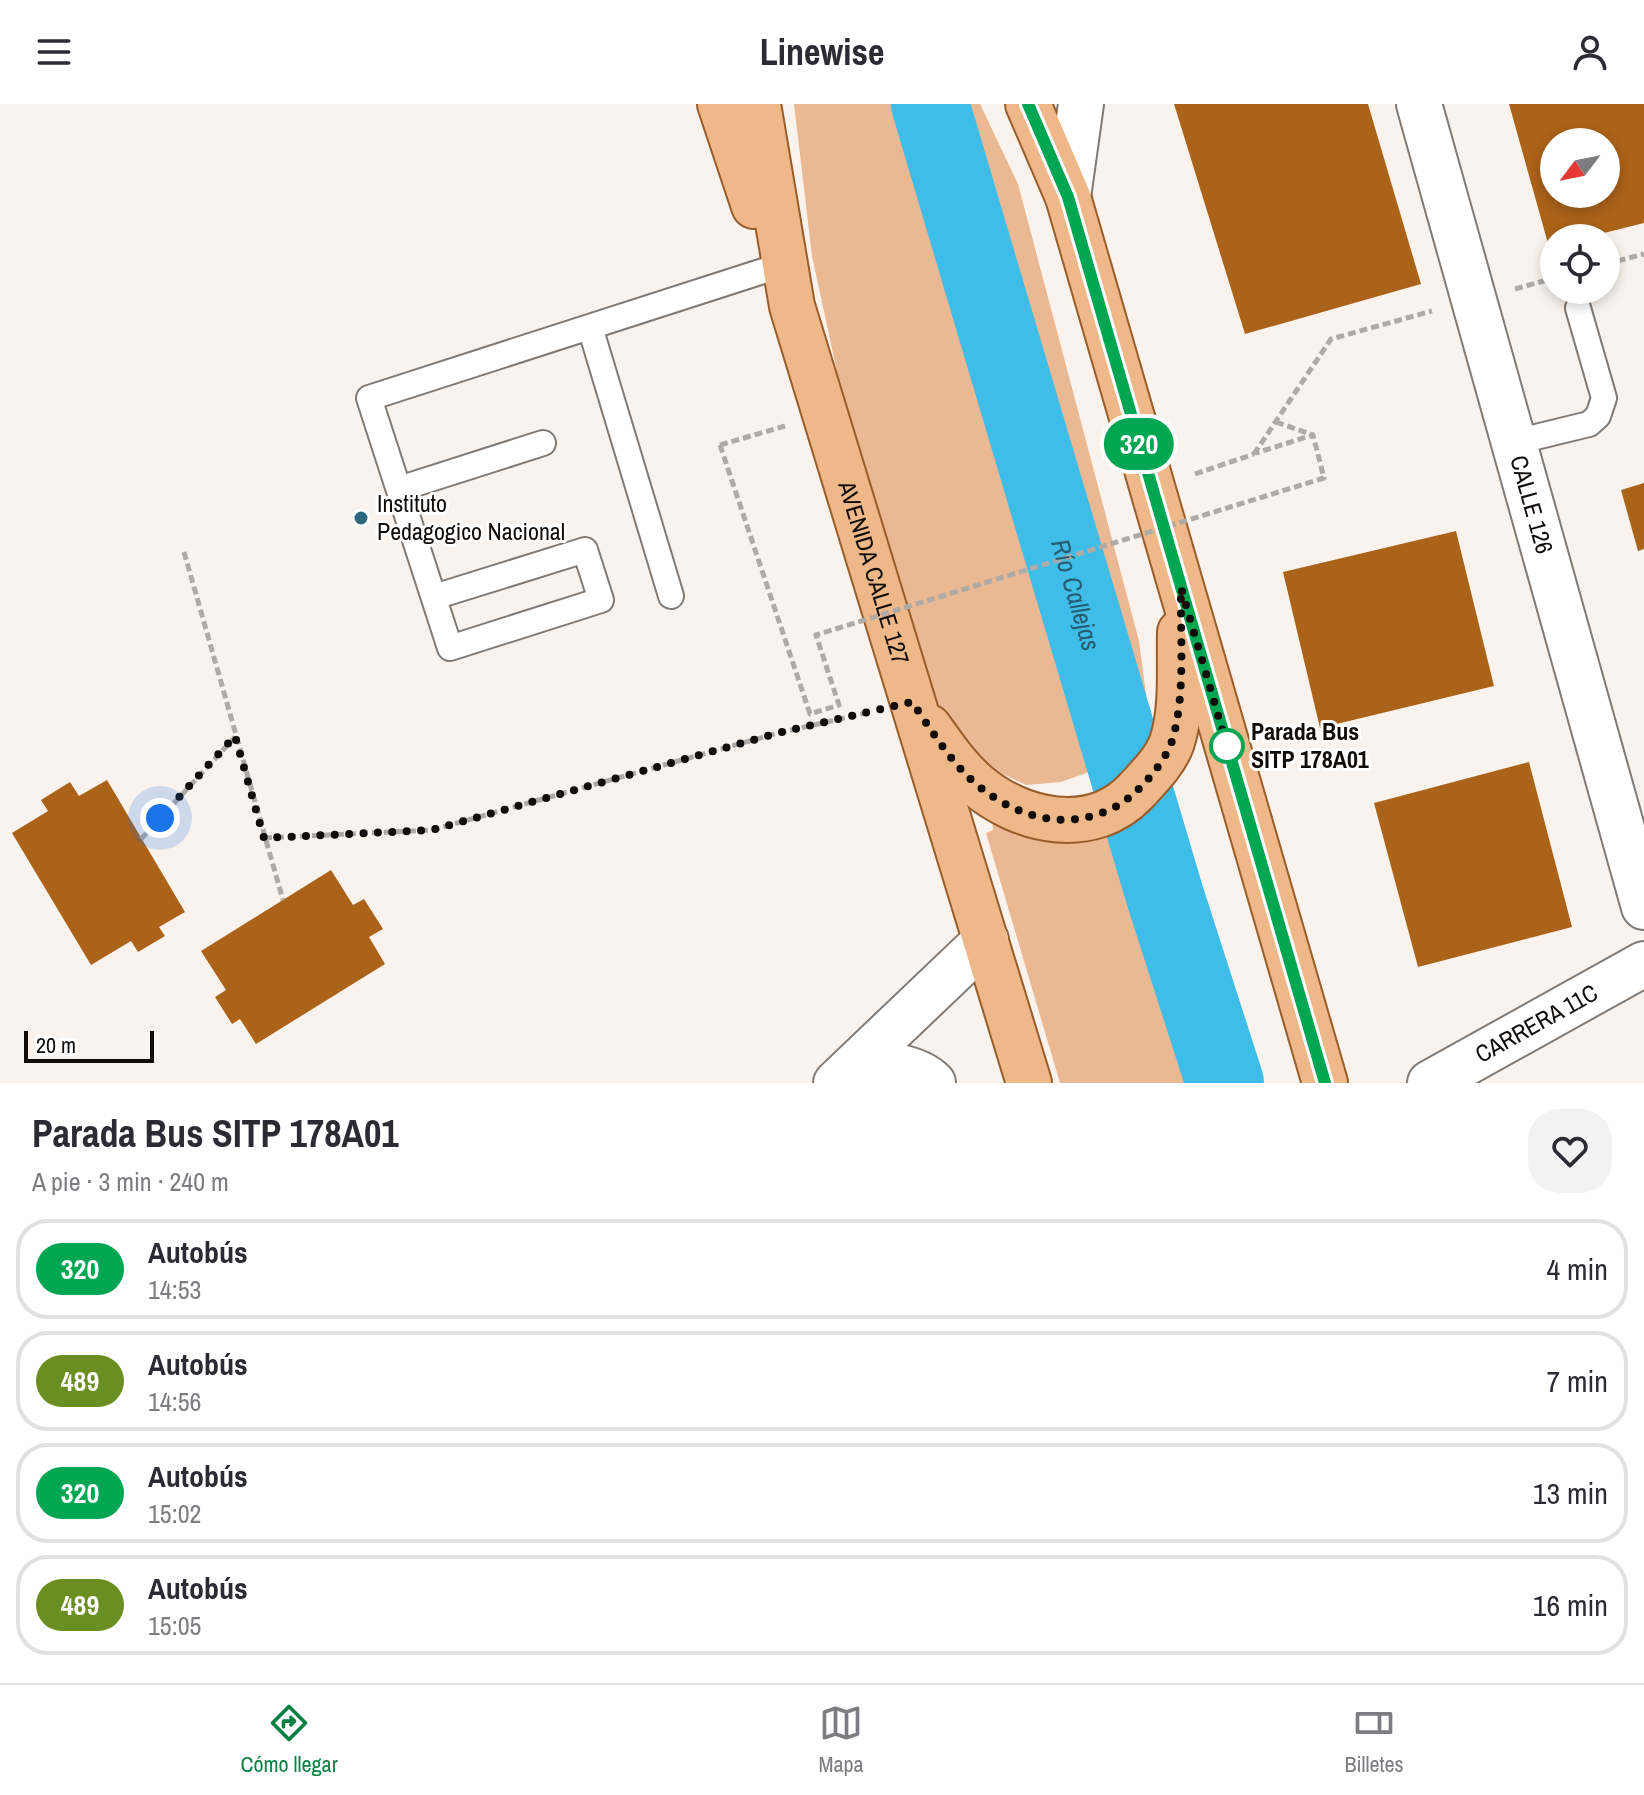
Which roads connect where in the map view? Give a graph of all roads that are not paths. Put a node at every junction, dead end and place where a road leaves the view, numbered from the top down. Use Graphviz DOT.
graph roads {
  1 [pos="720,104"];
  2 [pos="758,104"];
  3 [pos="1028,104"];
  4 [pos="1058,104"];
  5 [pos="1081,104"];
  6 [pos="1419,104"];
  7 [pos="1068,197"];
  8 [pos="785,279"];
  9 [pos="1578,308"];
  10 [pos="590,327"];
  11 [pos="1515,442"];
  12 [pos="543,443"];
  13 [pos="399,489"];
  14 [pos="1181,588"];
  15 [pos="671,596"];
  16 [pos="434,597"];
  17 [pos="912,702"];
  18 [pos="1644,907"];
  19 [pos="986,940"];
  20 [pos="1644,964"];
  21 [pos="847,1074"];
  22 [pos="933,1083"];
  23 [pos="1029,1083"];
  24 [pos="1325,1083"];
  25 [pos="1430,1083"];
  1 -- 8 [label="main road"];
  2 -- 8 [label="main road, AVENIDA CALLE 127"];
  3 -- 7 [label="main road"];
  4 -- 7 [label="main road"];
  5 -- 7 [label="street"];
  6 -- 11 [label="street, CALLE 126"];
  7 -- 14 [label="main road"];
  8 -- 10 [label="lane"];
  8 -- 17 [label="main road, AVENIDA CALLE 127"];
  9 -- 11 [label="lane"];
  10 -- 13 [label="lane"];
  10 -- 15 [label="lane"];
  11 -- 18 [label="street, CALLE 126"];
  12 -- 13 [label="lane"];
  13 -- 16 [label="lane"];
  14 -- 17 [label="main road"];
  14 -- 24 [label="main road"];
  16 -- 16 [label="lane"];
  17 -- 19 [label="main road, AVENIDA CALLE 127"];
  19 -- 21 [label="street"];
  19 -- 23 [label="main road, AVENIDA CALLE 127"];
  20 -- 25 [label="street, CARRERA 11C"];
  21 -- 22 [label="street"];
}
